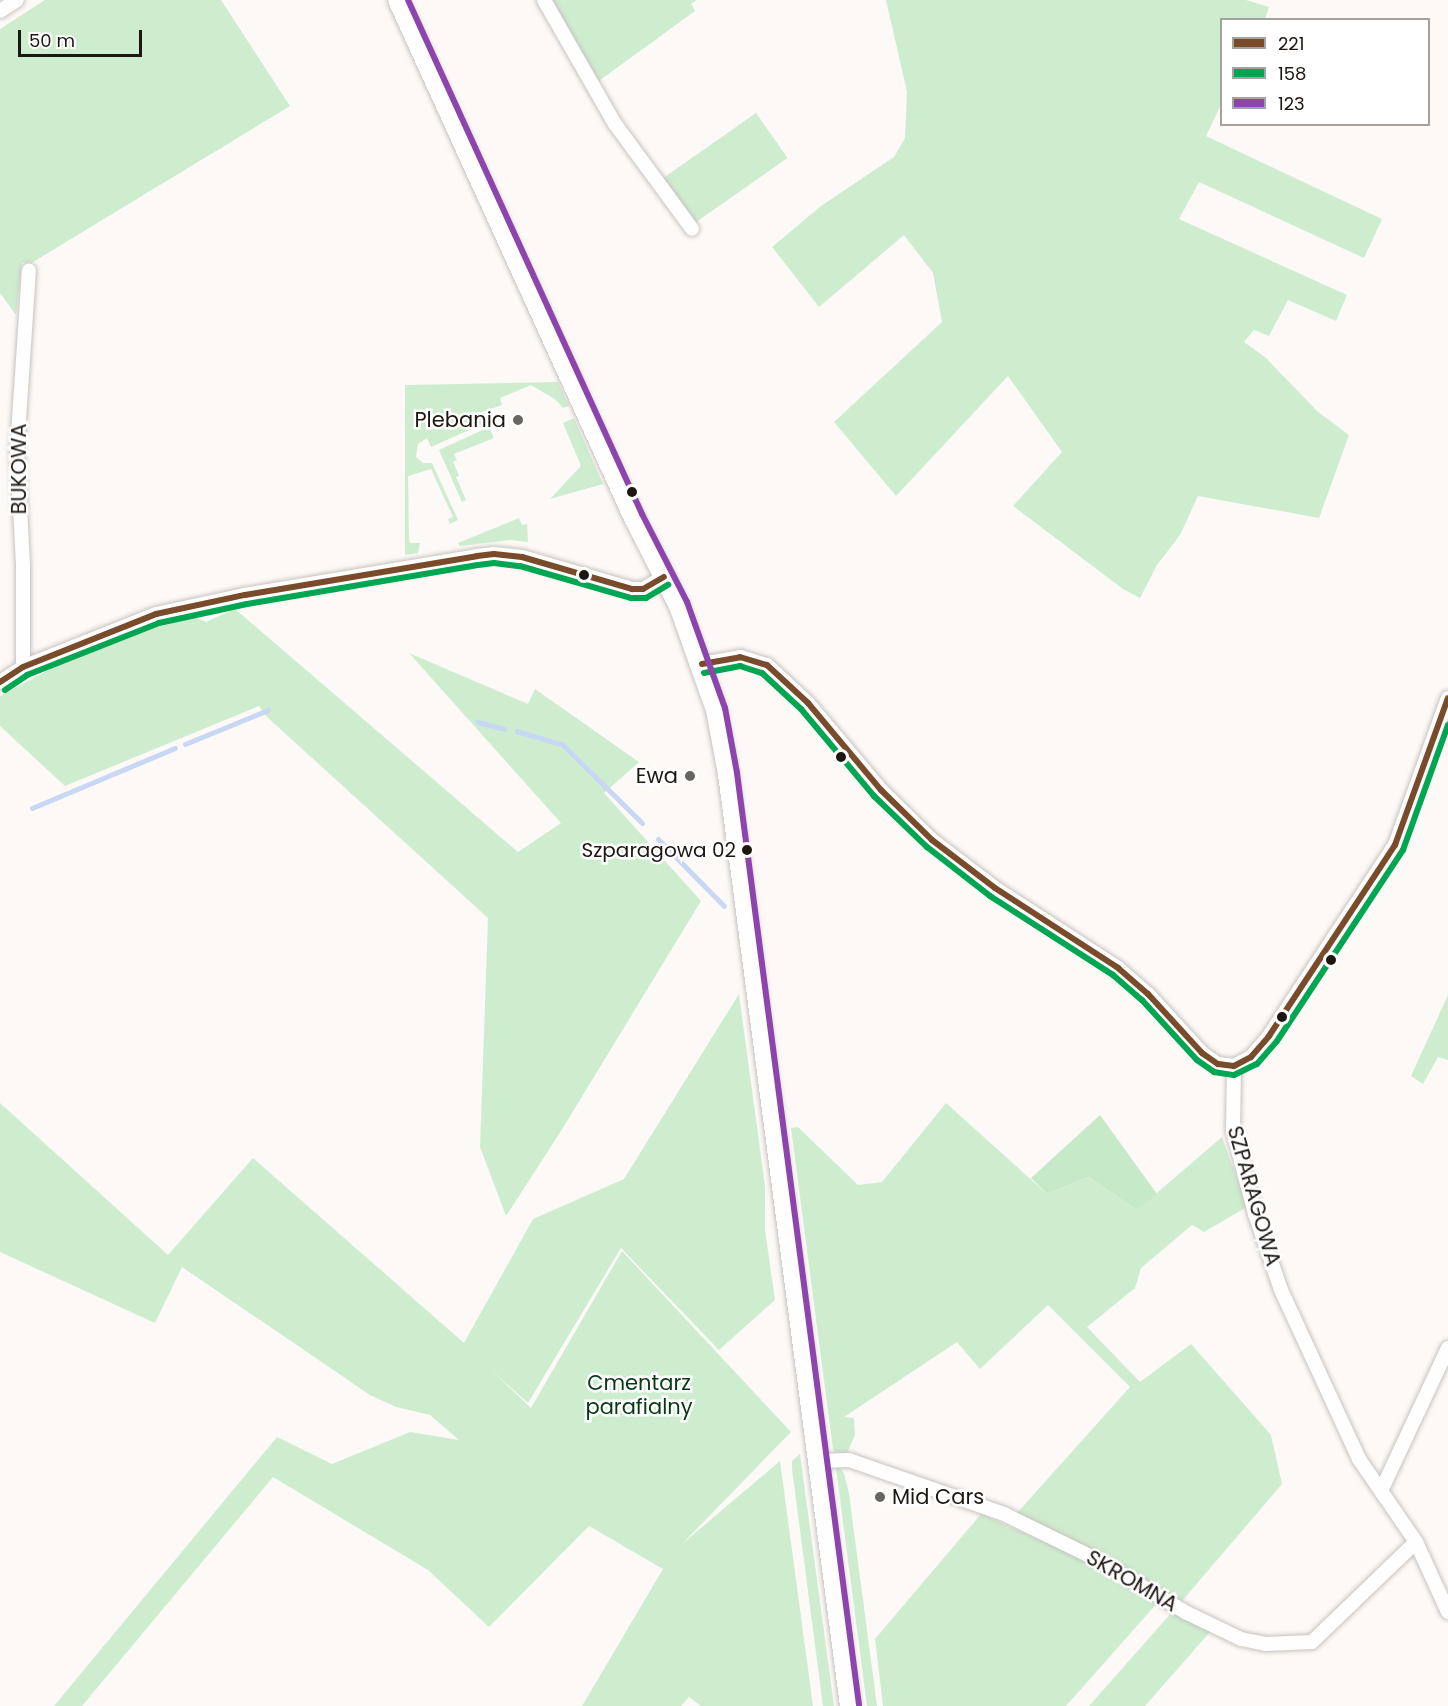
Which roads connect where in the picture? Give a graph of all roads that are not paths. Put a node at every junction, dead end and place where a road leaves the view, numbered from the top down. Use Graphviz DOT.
graph roads {
  1 [pos="17,0"];
  2 [pos="398,0"];
  3 [pos="544,0"];
  4 [pos="0,11"];
  5 [pos="692,229"];
  6 [pos="28,270"];
  7 [pos="664,577"];
  8 [pos="702,664"];
  9 [pos="23,668"];
  10 [pos="0,682"];
  11 [pos="1448,698"];
  12 [pos="1234,1066"];
  13 [pos="1448,1348"];
  14 [pos="818,1461"];
  15 [pos="1381,1491"];
  16 [pos="1416,1542"];
  17 [pos="1448,1612"];
  18 [pos="850,1706"];
  1 -- 4 [label="street"];
  2 -- 7 [label="street"];
  3 -- 5 [label="street"];
  6 -- 9 [label="street, BUKOWA"];
  7 -- 8 [label="street"];
  7 -- 9 [label="street"];
  8 -- 12 [label="street"];
  8 -- 14 [label="street"];
  9 -- 10 [label="street"];
  11 -- 12 [label="street"];
  12 -- 15 [label="street, SZPARAGOWA"];
  13 -- 15 [label="street"];
  14 -- 16 [label="street, SKROMNA"];
  14 -- 18 [label="street"];
  15 -- 16 [label="street, SZPARAGOWA"];
  16 -- 17 [label="street, SZPARAGOWA"];
}
